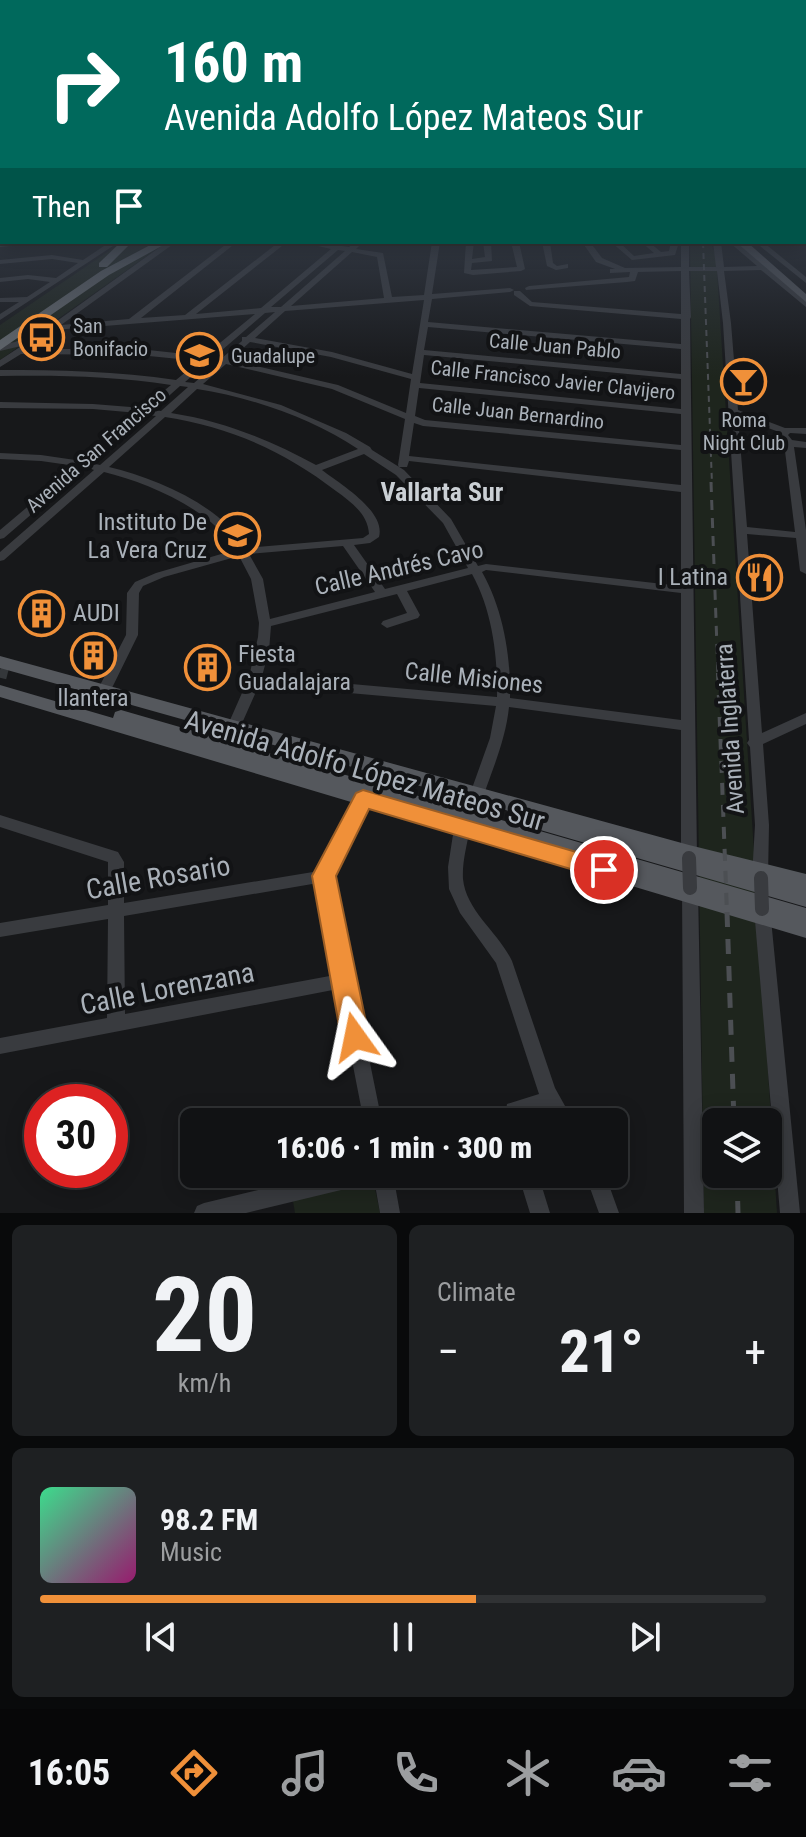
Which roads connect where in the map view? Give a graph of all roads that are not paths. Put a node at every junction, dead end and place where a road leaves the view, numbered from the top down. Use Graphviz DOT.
graph roads {
  1 [pos="75,264"];
  2 [pos="98,264"];
  3 [pos="101,264"];
  4 [pos="108,264"];
  5 [pos="142,264"];
  6 [pos="205,264"];
  7 [pos="255,264"];
  8 [pos="324,264"];
  9 [pos="329,264"];
  10 [pos="382,264"];
  11 [pos="432,264"];
  12 [pos="469,264"];
  13 [pos="520,264"];
  14 [pos="599,264"];
  15 [pos="608,264"];
  16 [pos="686,264"];
  17 [pos="720,264"];
  18 [pos="759,264"];
  19 [pos="766,264"];
  20 [pos="782,264"];
  21 [pos="785,264"];
  22 [pos="764,268"];
  23 [pos="94,269"];
  24 [pos="635,269"];
  25 [pos="625,270"];
  26 [pos="613,271"];
  27 [pos="686,272"];
  28 [pos="721,276"];
  29 [pos="804,279"];
  30 [pos="0,280"];
  31 [pos="57,280"];
  32 [pos="610,282"];
  33 [pos="521,291"];
  34 [pos="426,296"];
  35 [pos="28,299"];
  36 [pos="388,299"];
  37 [pos="806,299"];
  38 [pos="0,300"];
  39 [pos="806,305"];
  40 [pos="284,308"];
  41 [pos="265,310"];
  42 [pos="188,316"];
  43 [pos="687,317"];
  44 [pos="1,319"];
  45 [pos="132,321"];
  46 [pos="423,324"];
  47 [pos="52,328"];
  48 [pos="0,336"];
  49 [pos="234,337"];
  50 [pos="248,340"];
  51 [pos="0,347"];
  52 [pos="687,347"];
  53 [pos="19,351"];
  54 [pos="419,352"];
  55 [pos="208,359"];
  56 [pos="224,361"];
  57 [pos="0,364"];
  58 [pos="0,373"];
  59 [pos="687,377"];
  60 [pos="415,381"];
  61 [pos="181,383"];
  62 [pos="196,385"];
  63 [pos="0,405"];
  64 [pos="147,411"];
  65 [pos="732,411"];
  66 [pos="687,412"];
  67 [pos="166,413"];
  68 [pos="411,419"];
  69 [pos="806,431"];
  70 [pos="787,437"];
  71 [pos="806,445"];
  72 [pos="687,448"];
  73 [pos="367,449"];
  74 [pos="0,456"];
  75 [pos="404,458"];
  76 [pos="85,464"];
  77 [pos="103,467"];
  78 [pos="315,469"];
  79 [pos="401,472"];
  80 [pos="687,489"];
  81 [pos="48,495"];
  82 [pos="66,500"];
  83 [pos="740,530"];
  84 [pos="0,536"];
  85 [pos="804,536"];
  86 [pos="347,544"];
  87 [pos="244,551"];
  88 [pos="0,558"];
  89 [pos="477,569"];
  90 [pos="806,571"];
  91 [pos="400,589"];
  92 [pos="687,590"];
  93 [pos="382,593"];
  94 [pos="265,624"];
  95 [pos="387,624"];
  96 [pos="3,672"];
  97 [pos="256,680"];
  98 [pos="0,691"];
  99 [pos="104,691"];
  100 [pos="503,702"];
  101 [pos="806,718"];
  102 [pos="688,726"];
  103 [pos="234,727"];
  104 [pos="260,734"];
  105 [pos="754,743"];
  106 [pos="247,765"];
  107 [pos="313,766"];
  108 [pos="477,794"];
  109 [pos="363,799"];
  110 [pos="0,821"];
  111 [pos="462,828"];
  112 [pos="689,856"];
  113 [pos="760,875"];
  114 [pos="324,876"];
  115 [pos="806,882"];
  116 [pos="690,892"];
  117 [pos="806,898"];
  118 [pos="116,911"];
  119 [pos="762,913"];
  120 [pos="806,917"];
  121 [pos="806,929"];
  122 [pos="0,930"];
  123 [pos="343,981"];
  124 [pos="116,1024"];
  125 [pos="0,1046"];
  126 [pos="370,1108"];
  127 [pos="556,1108"];
  128 [pos="308,1188"];
  129 [pos="386,1188"];
  130 [pos="532,1188"];
  131 [pos="600,1188"];
  132 [pos="204,1213"];
  133 [pos="390,1213"];
  134 [pos="540,1213"];
  135 [pos="609,1213"];
  136 [pos="694,1213"];
  137 [pos="790,1213"];
  1 -- 23 [label="street"];
  2 -- 23 [label="street"];
  3 -- 23 [label="highway"];
  4 -- 23 [label="highway"];
  5 -- 47 [label="street"];
  6 -- 45 [label="street"];
  7 -- 42 [label="street"];
  8 -- 41 [label="street, Avenida San Francisco"];
  9 -- 40 [label="street, Avenida San Francisco"];
  10 -- 36 [label="street"];
  11 -- 34 [label="street"];
  12 -- 13 [label="street"];
  14 -- 26 [label="street"];
  15 -- 25 [label="street"];
  16 -- 27 [label="street, Avenida Inglaterra"];
  17 -- 28 [label="street, Avenida Inglaterra"];
  18 -- 22 [label="street"];
  19 -- 37 [label="main road"];
  20 -- 29 [label="main road"];
  21 -- 29 [label="street"];
  22 -- 28 [label="street"];
  22 -- 39 [label="street"];
  23 -- 31 [label="street"];
  23 -- 48 [label="highway"];
  23 -- 51 [label="highway"];
  24 -- 25 [label="street"];
  24 -- 27 [label="street"];
  24 -- 32 [label="street"];
  25 -- 26 [label="street"];
  26 -- 32 [label="street"];
  27 -- 28 [label="street"];
  27 -- 43 [label="street, Avenida Inglaterra"];
  28 -- 65 [label="street, Avenida Inglaterra"];
  30 -- 31 [label="street"];
  31 -- 35 [label="street"];
  32 -- 33 [label="street"];
  33 -- 34 [label="street"];
  33 -- 43 [label="street"];
  34 -- 36 [label="street"];
  34 -- 46 [label="street"];
  35 -- 38 [label="street"];
  35 -- 44 [label="street"];
  36 -- 40 [label="street"];
  40 -- 41 [label="street"];
  40 -- 50 [label="street, Avenida San Francisco"];
  41 -- 42 [label="street"];
  41 -- 49 [label="street, Avenida San Francisco"];
  42 -- 45 [label="street"];
  43 -- 52 [label="street, Avenida Inglaterra"];
  45 -- 47 [label="street"];
  46 -- 52 [label="street"];
  46 -- 54 [label="street"];
  47 -- 51 [label="street"];
  47 -- 53 [label="street"];
  49 -- 50 [label="street, Calle Francisco Javier Clavijero"];
  49 -- 55 [label="street, Avenida San Francisco"];
  50 -- 56 [label="street, Avenida San Francisco"];
  50 -- 60 [label="street, Calle Francisco Javier Clavijero"];
  52 -- 59 [label="street, Avenida Inglaterra"];
  53 -- 55 [label="street, Calle Juan Bernardino"];
  53 -- 57 [label="street"];
  54 -- 59 [label="street, Calle Juan Pablo"];
  54 -- 60 [label="street"];
  55 -- 56 [label="street, Calle Juan Bernardino"];
  55 -- 61 [label="street, Avenida San Francisco"];
  56 -- 62 [label="street, Avenida San Francisco"];
  56 -- 68 [label="street, Calle Juan Bernardino"];
  58 -- 61 [label="street"];
  59 -- 66 [label="street, Avenida Inglaterra"];
  60 -- 66 [label="street, Calle Francisco Javier Clavijero"];
  60 -- 68 [label="street"];
  61 -- 62 [label="street"];
  61 -- 64 [label="street, Avenida San Francisco"];
  62 -- 67 [label="street, Avenida San Francisco"];
  62 -- 73 [label="street"];
  63 -- 64 [label="street"];
  64 -- 67 [label="street"];
  64 -- 76 [label="street, Avenida San Francisco"];
  65 -- 70 [label="street"];
  65 -- 83 [label="street, Avenida Inglaterra"];
  66 -- 72 [label="street, Avenida Inglaterra"];
  67 -- 77 [label="street, Avenida San Francisco"];
  67 -- 78 [label="street"];
  68 -- 72 [label="street, Calle Juan Bernardino"];
  68 -- 75 [label="street"];
  69 -- 70 [label="street"];
  70 -- 71 [label="street"];
  70 -- 85 [label="street"];
  72 -- 80 [label="street, Avenida Inglaterra"];
  73 -- 78 [label="street"];
  73 -- 79 [label="street"];
  74 -- 76 [label="street"];
  75 -- 79 [label="street"];
  75 -- 80 [label="street"];
  76 -- 77 [label="street"];
  76 -- 81 [label="street, Avenida San Francisco"];
  77 -- 82 [label="street, Avenida San Francisco"];
  77 -- 87 [label="street"];
  78 -- 86 [label="street"];
  79 -- 89 [label="street"];
  80 -- 92 [label="street, Avenida Inglaterra"];
  81 -- 82 [label="street"];
  81 -- 84 [label="street, Avenida San Francisco"];
  82 -- 88 [label="street, Avenida San Francisco"];
  83 -- 85 [label="street"];
  83 -- 105 [label="street, Avenida Inglaterra"];
  85 -- 90 [label="street"];
  86 -- 87 [label="street"];
  86 -- 93 [label="street"];
  87 -- 94 [label="street"];
  87 -- 99 [label="street"];
  89 -- 91 [label="street, Calle Andrés Cavo"];
  89 -- 92 [label="street, Calle Andrés Cavo"];
  89 -- 100 [label="street"];
  91 -- 93 [label="street, Calle Andrés Cavo"];
  91 -- 95 [label="street"];
  92 -- 102 [label="street, Avenida Inglaterra"];
  93 -- 94 [label="street, Calle Andrés Cavo"];
  94 -- 97 [label="street"];
  96 -- 99 [label="main road, Avenida Adolfo López Mateos Sur"];
  96 -- 107 [label="main road, Avenida Adolfo López Mateos Sur"];
  97 -- 100 [label="street, Calle Misiones"];
  97 -- 103 [label="street"];
  98 -- 106 [label="main road, Avenida Adolfo López Mateos Sur"];
  99 -- 103 [label="main road, Avenida Adolfo López Mateos Sur"];
  100 -- 102 [label="street, Calle Misiones"];
  100 -- 108 [label="street"];
  101 -- 105 [label="street"];
  102 -- 112 [label="street, Avenida Inglaterra"];
  103 -- 104 [label="main road, Avenida Adolfo López Mateos Sur"];
  104 -- 107 [label="main road"];
  104 -- 108 [label="main road, Avenida Adolfo López Mateos Sur"];
  105 -- 113 [label="street, Avenida Inglaterra"];
  106 -- 107 [label="main road"];
  106 -- 109 [label="main road, Avenida Adolfo López Mateos Sur"];
  107 -- 117 [label="main road, Avenida Adolfo López Mateos Sur"];
  107 -- 120 [label="main road, Avenida Adolfo López Mateos Sur"];
  108 -- 112 [label="main road, Avenida Adolfo López Mateos Sur"];
  109 -- 111 [label="main road, Avenida Adolfo López Mateos Sur"];
  109 -- 114 [label="street"];
  110 -- 118 [label="street"];
  111 -- 116 [label="main road, Avenida Adolfo López Mateos Sur"];
  111 -- 127 [label="street"];
  112 -- 113 [label="main road, Avenida Adolfo López Mateos Sur"];
  112 -- 116 [label="street, Avenida Inglaterra, bridge"];
  113 -- 115 [label="main road, Avenida Adolfo López Mateos Sur"];
  113 -- 119 [label="street, Avenida Inglaterra, bridge"];
  114 -- 118 [label="street, Calle Rosario"];
  114 -- 123 [label="street"];
  116 -- 119 [label="main road, Avenida Adolfo López Mateos Sur"];
  116 -- 136 [label="street, Avenida Inglaterra"];
  118 -- 122 [label="street, Calle Rosario"];
  118 -- 124 [label="street"];
  119 -- 121 [label="main road, Avenida Adolfo López Mateos Sur"];
  119 -- 137 [label="street, Avenida Inglaterra"];
  123 -- 124 [label="street, Calle Lorenzana"];
  123 -- 126 [label="street"];
  124 -- 125 [label="street, Calle Lorenzana"];
  128 -- 132 [label="street"];
  129 -- 133 [label="street"];
  130 -- 134 [label="street"];
  131 -- 135 [label="street"];
}
